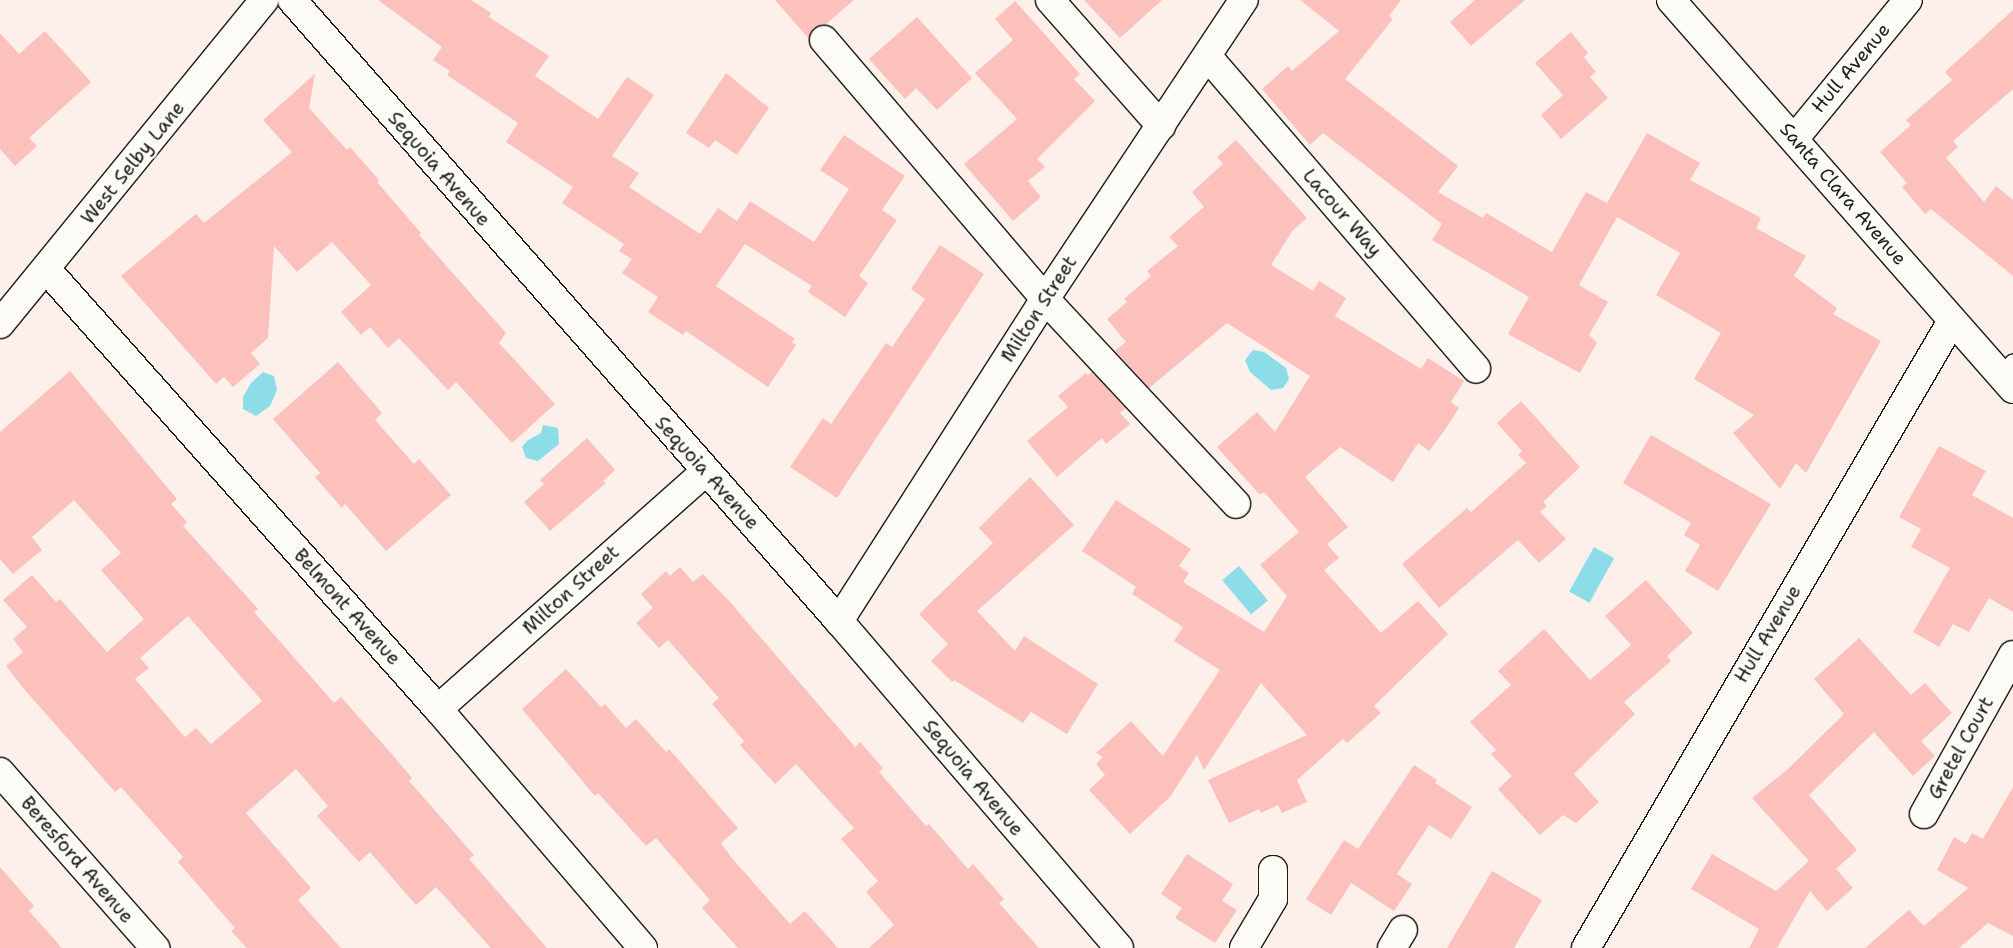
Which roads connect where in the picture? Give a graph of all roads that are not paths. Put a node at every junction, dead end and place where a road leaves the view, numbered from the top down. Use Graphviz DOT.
graph roads {
  1 [pos="264,0"];
  2 [pos="292,0"];
  3 [pos="1050,0"];
  4 [pos="1244,0"];
  5 [pos="1671,0"];
  6 [pos="1908,0"];
  7 [pos="824,40"];
  8 [pos="1208,57"];
  9 [pos="1161,126"];
  10 [pos="1795,138"];
  11 [pos="46,270"];
  12 [pos="1045,299"];
  13 [pos="1952,321"];
  14 [pos="0,324"];
  15 [pos="1476,369"];
  16 [pos="2009,375"];
  17 [pos="705,472"];
  18 [pos="1236,504"];
  19 [pos="839,621"];
  20 [pos="2013,655"];
  21 [pos="438,709"];
  22 [pos="0,772"];
  23 [pos="1924,814"];
  24 [pos="1273,870"];
  25 [pos="155,948"];
  26 [pos="643,948"];
  27 [pos="1119,948"];
  28 [pos="1244,948"];
  29 [pos="1586,948"];
  1 -- 11 [label="street, West Selby Lane"];
  2 -- 17 [label="street, Sequoia Avenue"];
  3 -- 9 [label="street"];
  4 -- 8 [label="street, Milton Street"];
  5 -- 10 [label="street, Santa Clara Avenue"];
  6 -- 10 [label="street, Hull Avenue"];
  7 -- 12 [label="street"];
  8 -- 9 [label="street, Milton Street"];
  8 -- 15 [label="street, Lacour Way"];
  9 -- 12 [label="street, Milton Street"];
  10 -- 13 [label="street, Santa Clara Avenue"];
  11 -- 14 [label="street, West Selby Lane"];
  11 -- 21 [label="street, Belmont Avenue"];
  12 -- 18 [label="street"];
  12 -- 19 [label="street, Milton Street"];
  13 -- 16 [label="street, Santa Clara Avenue"];
  13 -- 29 [label="street, Hull Avenue"];
  17 -- 19 [label="street, Sequoia Avenue"];
  17 -- 21 [label="street, Milton Street"];
  19 -- 27 [label="street, Sequoia Avenue"];
  20 -- 23 [label="street, Gretel Court"];
  21 -- 26 [label="street, Belmont Avenue"];
  22 -- 25 [label="street, Beresford Avenue"];
  24 -- 28 [label="street"];
}
